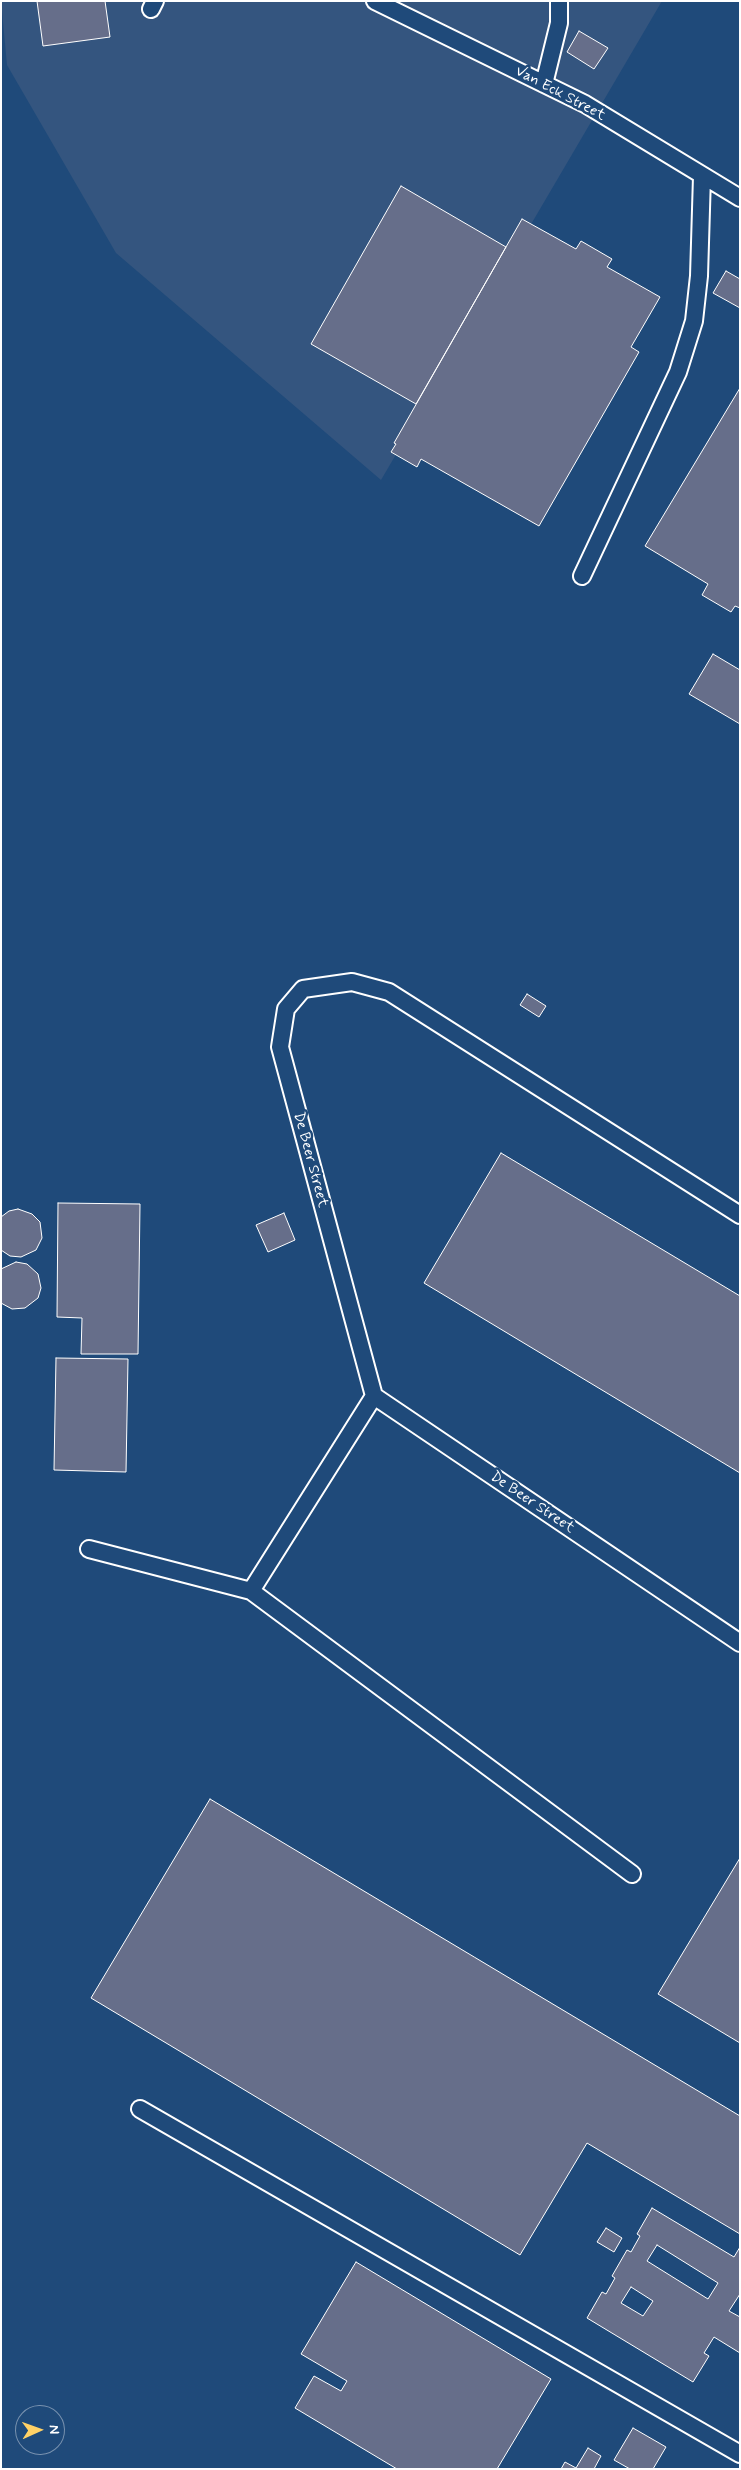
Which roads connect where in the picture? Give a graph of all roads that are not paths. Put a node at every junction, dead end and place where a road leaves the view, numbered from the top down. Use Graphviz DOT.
graph roads {
  1 [pos="375,1"];
  2 [pos="559,1"];
  3 [pos="544,84"];
  4 [pos="702,176"];
  5 [pos="740,198"];
  6 [pos="582,576"];
  7 [pos="740,1215"];
  8 [pos="374,1396"];
  9 [pos="89,1549"];
  10 [pos="251,1591"];
  11 [pos="740,1643"];
  12 [pos="632,1874"];
  13 [pos="140,2109"];
  14 [pos="740,2454"];
  1 -- 3 [label="lane, Van Eck Street"];
  2 -- 3 [label="lane"];
  3 -- 4 [label="lane, Van Eck Street"];
  4 -- 5 [label="lane, Van Eck Street"];
  4 -- 6 [label="lane"];
  7 -- 8 [label="lane, De Beer Street"];
  8 -- 10 [label="lane"];
  8 -- 11 [label="lane, De Beer Street"];
  9 -- 10 [label="lane"];
  10 -- 12 [label="lane"];
  13 -- 14 [label="lane"];
}
